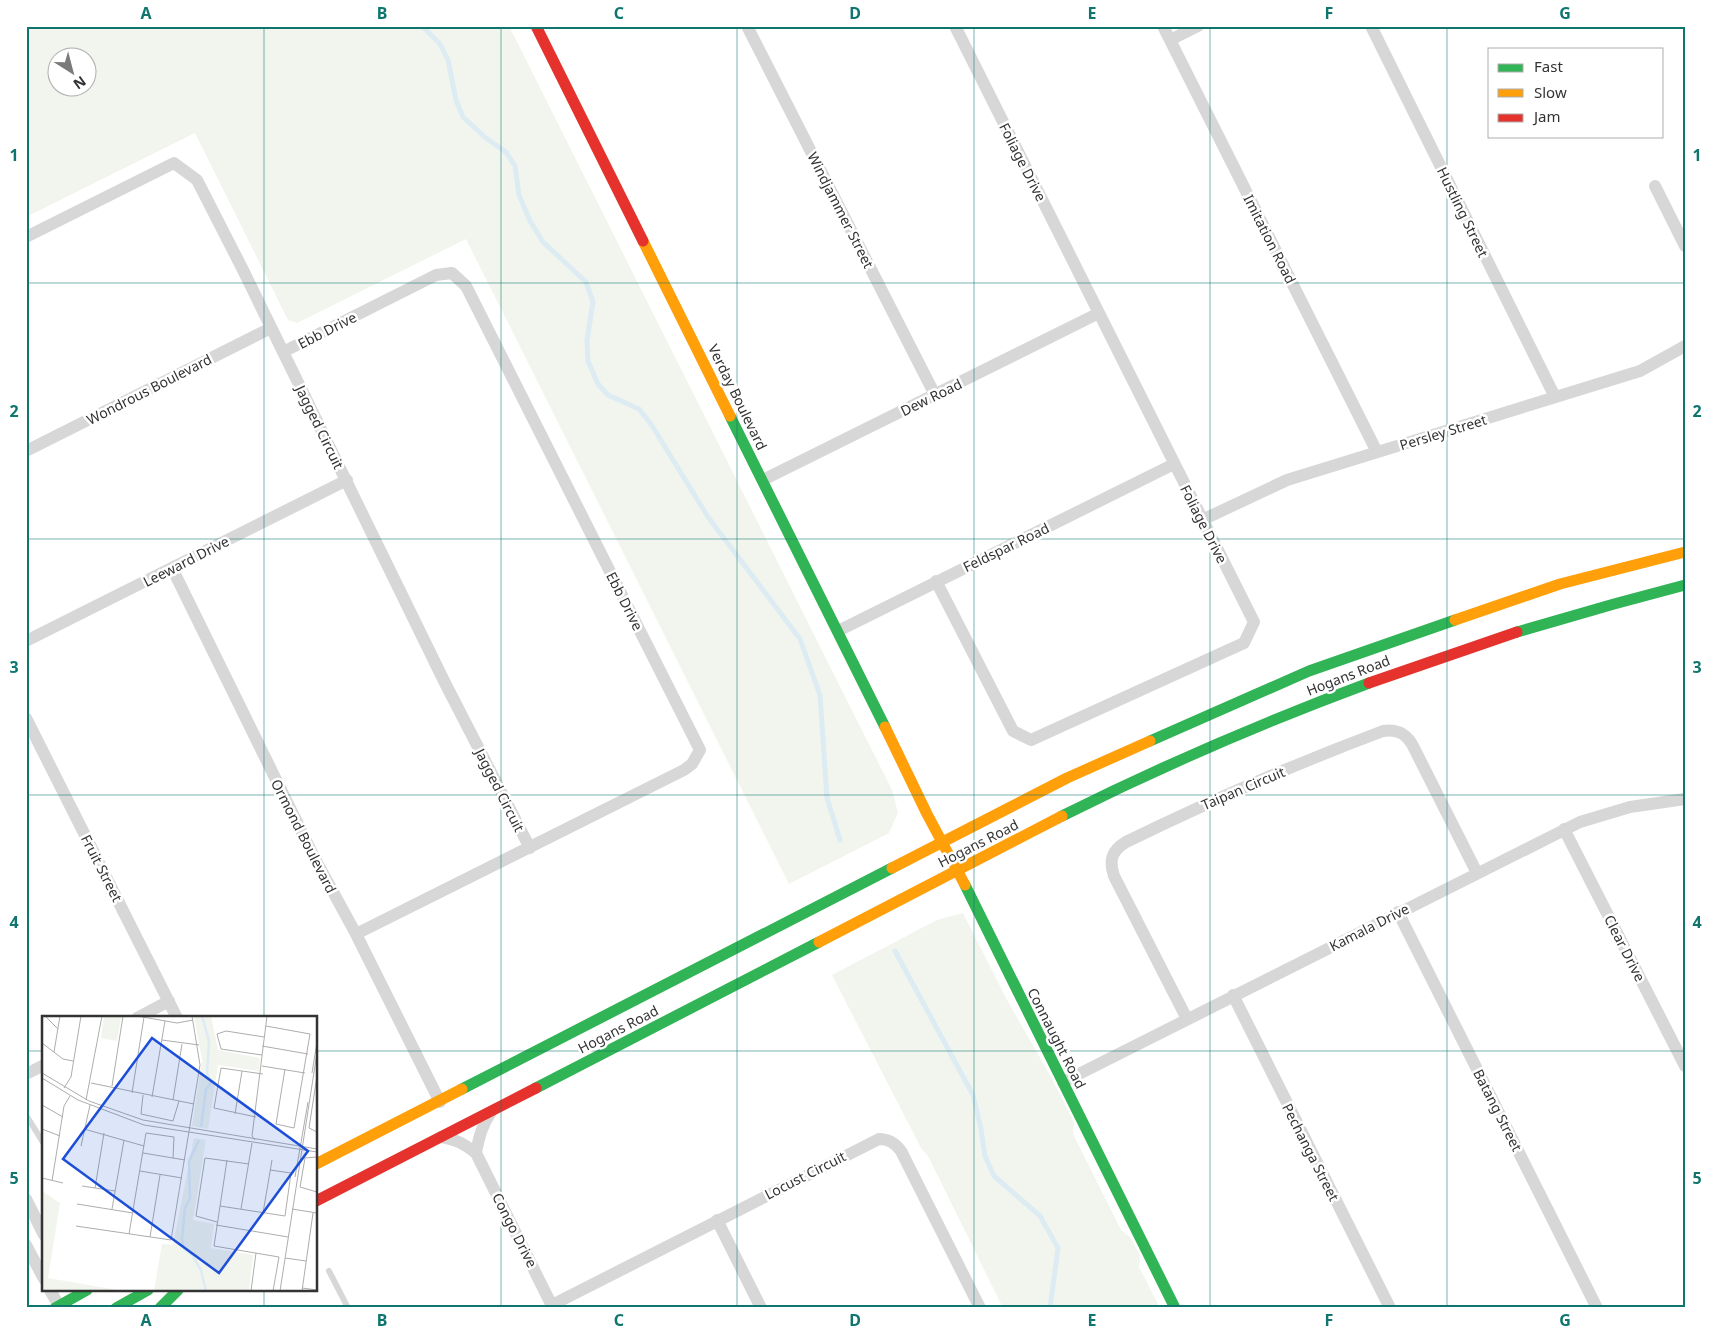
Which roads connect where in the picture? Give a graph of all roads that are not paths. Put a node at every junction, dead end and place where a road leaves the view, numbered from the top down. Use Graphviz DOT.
graph roads {
  1 [pos="536,26"];
  2 [pos="747,26"];
  3 [pos="955,26"];
  4 [pos="1163,26"];
  5 [pos="1198,26"];
  6 [pos="1371,26"];
  7 [pos="1170,40"];
  8 [pos="1655,186"];
  9 [pos="26,237"];
  10 [pos="1685,246"];
  11 [pos="1099,313"];
  12 [pos="271,328"];
  13 [pos="1685,346"];
  14 [pos="283,352"];
  15 [pos="935,395"];
  16 [pos="1555,397"];
  17 [pos="26,451"];
  18 [pos="1377,452"];
  19 [pos="1174,464"];
  20 [pos="347,480"];
  21 [pos="762,480"];
  22 [pos="1202,520"];
  23 [pos="1685,552"];
  24 [pos="172,568"];
  25 [pos="936,581"];
  26 [pos="1685,585"];
  27 [pos="838,631"];
  28 [pos="26,641"];
  29 [pos="26,718"];
  30 [pos="912,781"];
  31 [pos="1685,799"];
  32 [pos="1564,829"];
  33 [pos="943,842"];
  34 [pos="530,848"];
  35 [pos="958,870"];
  36 [pos="1477,873"];
  37 [pos="1398,912"];
  38 [pos="356,934"];
  39 [pos="1234,995"];
  40 [pos="169,1001"];
  41 [pos="141,1016"];
  42 [pos="176,1016"];
  43 [pos="1186,1019"];
  44 [pos="42,1066"];
  45 [pos="1685,1066"];
  46 [pos="26,1074"];
  47 [pos="1062,1082"];
  48 [pos="440,1102"];
  49 [pos="491,1112"];
  50 [pos="26,1115"];
  51 [pos="441,1137"];
  52 [pos="42,1141"];
  53 [pos="476,1153"];
  54 [pos="318,1163"];
  55 [pos="26,1199"];
  56 [pos="318,1200"];
  57 [pos="717,1220"];
  58 [pos="42,1231"];
  59 [pos="26,1245"];
  60 [pos="329,1271"];
  61 [pos="42,1276"];
  62 [pos="51,1292"];
  63 [pos="79,1292"];
  64 [pos="144,1292"];
  65 [pos="176,1292"];
  66 [pos="553,1306"];
  67 [pos="58,1307"];
  68 [pos="84,1308"];
  69 [pos="116,1308"];
  70 [pos="160,1308"];
  71 [pos="348,1308"];
  72 [pos="761,1308"];
  73 [pos="980,1308"];
  74 [pos="1175,1308"];
  75 [pos="1390,1308"];
  76 [pos="1597,1308"];
  1 -- 21 [label="street, Verday Boulevard"];
  2 -- 15 [label="street, Windjammer Street"];
  3 -- 11 [label="street, Foliage Drive"];
  4 -- 7 [label="street, Imitation Road"];
  5 -- 7 [label="street"];
  6 -- 16 [label="street, Hustling Street"];
  7 -- 18 [label="street, Imitation Road"];
  8 -- 10 [label="street"];
  9 -- 12 [label="street, Jagged Circuit"];
  11 -- 15 [label="street, Dew Road"];
  11 -- 19 [label="street, Foliage Drive"];
  12 -- 14 [label="street, Jagged Circuit"];
  12 -- 17 [label="street, Wondrous Boulevard"];
  13 -- 16 [label="street, Persley Street"];
  14 -- 20 [label="street, Jagged Circuit"];
  14 -- 34 [label="street, Ebb Drive"];
  15 -- 21 [label="street, Dew Road"];
  16 -- 18 [label="street, Persley Street"];
  18 -- 22 [label="street, Persley Street"];
  19 -- 22 [label="street, Foliage Drive"];
  19 -- 25 [label="street, Feldspar Road"];
  20 -- 24 [label="street, Leeward Drive"];
  20 -- 34 [label="street, Jagged Circuit"];
  21 -- 27 [label="street, Verday Boulevard"];
  22 -- 25 [label="street, Foliage Drive"];
  23 -- 33 [label="street, Hogans Road"];
  24 -- 28 [label="street, Leeward Drive"];
  24 -- 38 [label="street, Ormond Boulevard"];
  25 -- 27 [label="street, Feldspar Road"];
  26 -- 35 [label="street, Hogans Road"];
  27 -- 30 [label="street, Verday Boulevard"];
  29 -- 40 [label="street, Fruit Street"];
  30 -- 33 [label="street, Connaught Road"];
  31 -- 32 [label="street, Kamala Drive"];
  32 -- 36 [label="street, Kamala Drive"];
  32 -- 45 [label="street, Clear Drive"];
  33 -- 35 [label="street, Connaught Road"];
  33 -- 48 [label="street, Hogans Road"];
  34 -- 38 [label="street, Ebb Drive"];
  35 -- 47 [label="street, Connaught Road"];
  35 -- 49 [label="street, Hogans Road"];
  36 -- 37 [label="street, Kamala Drive"];
  36 -- 43 [label="street, Taipan Circuit"];
  37 -- 39 [label="street, Kamala Drive"];
  37 -- 76 [label="street, Batang Street"];
  38 -- 48 [label="street, Ormond Boulevard"];
  39 -- 43 [label="street, Kamala Drive"];
  39 -- 75 [label="street, Pechanga Street"];
  40 -- 41 [label="street"];
  40 -- 42 [label="street, Fruit Street"];
  43 -- 47 [label="street, Kamala Drive"];
  44 -- 46 [label="street"];
  47 -- 74 [label="street, Connaught Road"];
  48 -- 54 [label="street, Hogans Road"];
  49 -- 51 [label="street, Hogans Road"];
  49 -- 53 [label="street"];
  50 -- 52 [label="lane"];
  51 -- 53 [label="street, Congo Drive"];
  51 -- 56 [label="street, Hogans Road"];
  53 -- 66 [label="street, Congo Drive"];
  55 -- 58 [label="street"];
  57 -- 66 [label="street, Locust Circuit"];
  57 -- 72 [label="street"];
  57 -- 73 [label="street, Locust Circuit"];
  59 -- 61 [label="street"];
  60 -- 71 [label="lane"];
  62 -- 67 [label="street"];
  63 -- 67 [label="street"];
  63 -- 68 [label="street"];
  64 -- 69 [label="street"];
  65 -- 70 [label="street"];
}
